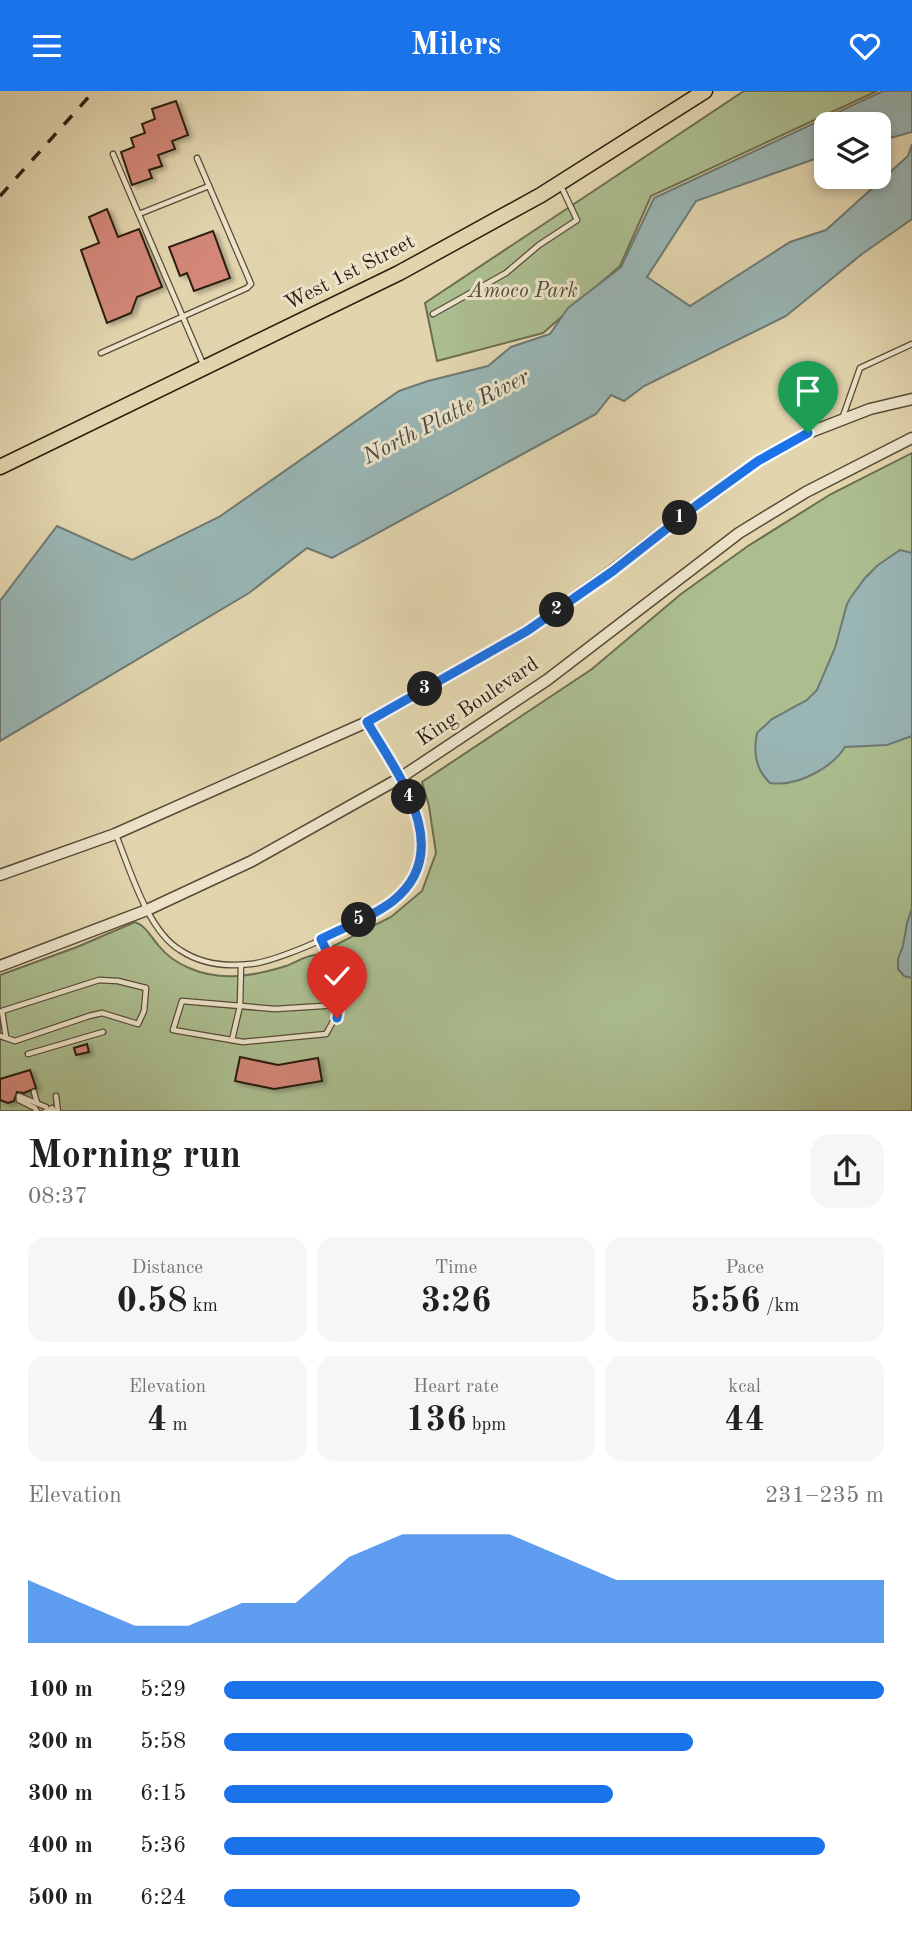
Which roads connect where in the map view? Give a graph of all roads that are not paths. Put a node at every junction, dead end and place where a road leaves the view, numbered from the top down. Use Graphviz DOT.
graph roads {
  1 [pos="705,91"];
  2 [pos="113,154"];
  3 [pos="197,158"];
  4 [pos="560,183"];
  5 [pos="209,186"];
  6 [pos="139,214"];
  7 [pos="433,314"];
  8 [pos="183,317"];
  9 [pos="912,344"];
  10 [pos="101,353"];
  11 [pos="204,368"];
  12 [pos="912,399"];
  13 [pos="841,421"];
  14 [pos="912,438"];
  15 [pos="0,467"];
  16 [pos="367,722"];
  17 [pos="400,778"];
  18 [pos="115,834"];
  19 [pos="0,875"];
  20 [pos="147,910"];
  21 [pos="321,939"];
  22 [pos="0,965"];
  23 [pos="241,965"];
  24 [pos="339,1005"];
  25 [pos="240,1006"];
  26 [pos="103,1032"];
  27 [pos="3,1036"];
  28 [pos="232,1040"];
  29 [pos="29,1054"];
  30 [pos="34,1092"];
  31 [pos="56,1096"];
  32 [pos="37,1103"];
  33 [pos="46,1109"];
  34 [pos="37,1111"];
  35 [pos="56,1111"];
  1 -- 4 [label="main road, West 1st Street"];
  2 -- 6 [label="lane"];
  3 -- 5 [label="lane"];
  4 -- 7 [label="lane"];
  4 -- 11 [label="main road, West 1st Street"];
  5 -- 6 [label="lane"];
  5 -- 8 [label="lane"];
  6 -- 8 [label="lane"];
  8 -- 10 [label="lane"];
  8 -- 11 [label="lane"];
  9 -- 13 [label="lane"];
  11 -- 15 [label="main road, West 1st Street"];
  12 -- 13 [label="street, King Boulevard"];
  13 -- 16 [label="street, King Boulevard"];
  14 -- 17 [label="street, King Boulevard"];
  16 -- 17 [label="lane"];
  16 -- 18 [label="street, King Boulevard"];
  17 -- 20 [label="street, King Boulevard"];
  17 -- 21 [label="lane"];
  18 -- 19 [label="street, King Boulevard"];
  18 -- 20 [label="lane"];
  20 -- 22 [label="street, King Boulevard"];
  20 -- 23 [label="lane"];
  21 -- 23 [label="lane"];
  21 -- 24 [label="lane"];
  23 -- 25 [label="lane"];
  24 -- 25 [label="lane"];
  24 -- 28 [label="lane"];
  25 -- 28 [label="lane"];
  25 -- 28 [label="lane"];
  26 -- 29 [label="lane"];
  27 -- 27 [label="lane"];
  30 -- 32 [label="lane"];
  31 -- 35 [label="lane"];
  32 -- 33 [label="lane"];
  32 -- 34 [label="lane"];
  33 -- 35 [label="lane"];
}
